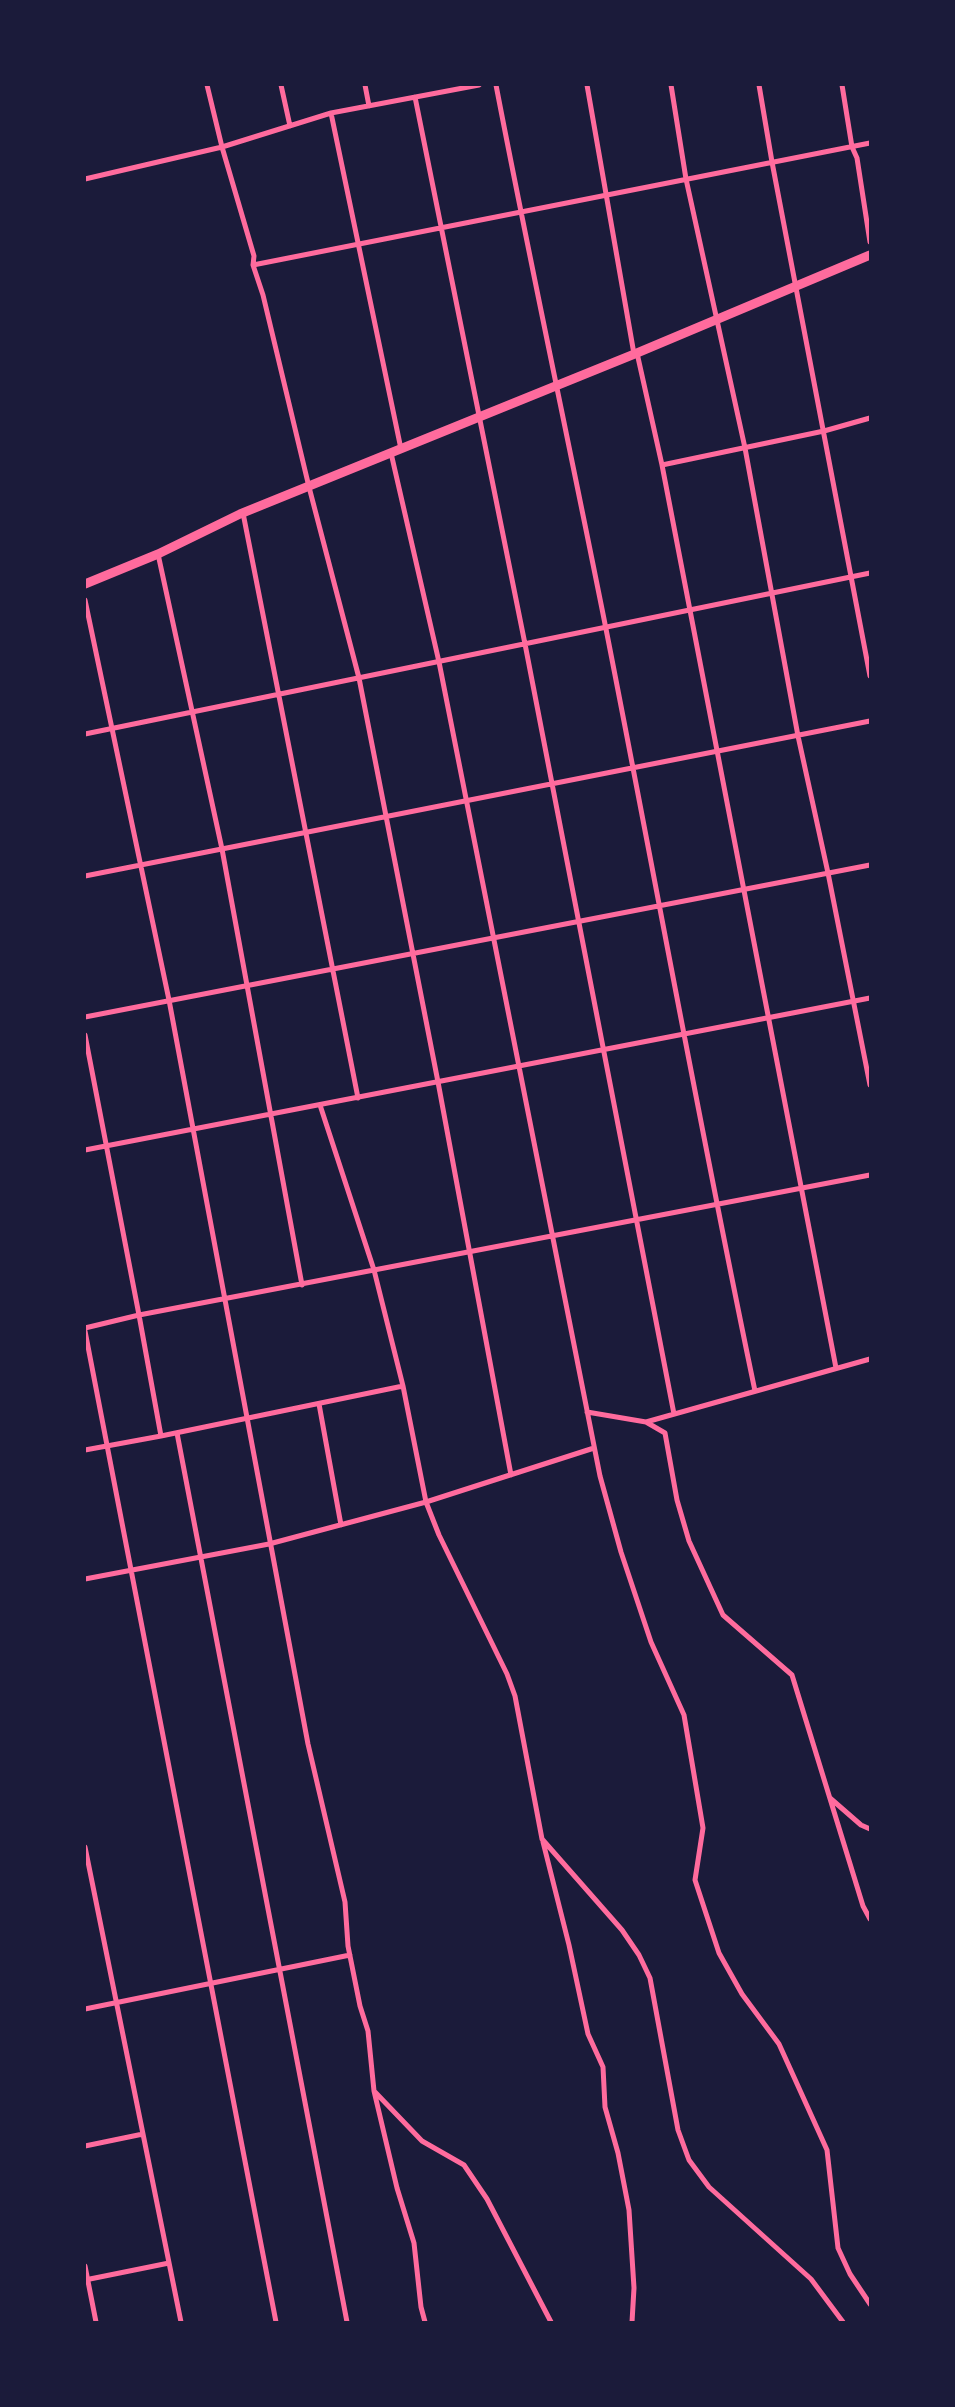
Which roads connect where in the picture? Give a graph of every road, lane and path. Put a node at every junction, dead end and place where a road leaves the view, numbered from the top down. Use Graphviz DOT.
graph roads {
  1 [pos="207,85"];
  2 [pos="281,85"];
  3 [pos="364,85"];
  4 [pos="479,85"];
  5 [pos="496,85"];
  6 [pos="587,85"];
  7 [pos="670,85"];
  8 [pos="759,85"];
  9 [pos="842,85"];
  10 [pos="451,88"];
  11 [pos="415,97"];
  12 [pos="369,106"];
  13 [pos="331,113"];
  14 [pos="290,126"];
  15 [pos="870,143"];
  16 [pos="852,146"];
  17 [pos="222,147"];
  18 [pos="772,162"];
  19 [pos="85,178"];
  20 [pos="686,179"];
  21 [pos="605,195"];
  22 [pos="521,212"];
  23 [pos="441,228"];
  24 [pos="870,242"];
  25 [pos="356,244"];
  26 [pos="870,255"];
  27 [pos="254,265"];
  28 [pos="795,286"];
  29 [pos="716,318"];
  30 [pos="636,354"];
  31 [pos="555,386"];
  32 [pos="479,417"];
  33 [pos="870,418"];
  34 [pos="824,431"];
  35 [pos="744,448"];
  36 [pos="401,449"];
  37 [pos="391,453"];
  38 [pos="662,465"];
  39 [pos="309,487"];
  40 [pos="244,513"];
  41 [pos="158,554"];
  42 [pos="870,573"];
  43 [pos="850,579"];
  44 [pos="85,584"];
  45 [pos="773,594"];
  46 [pos="85,600"];
  47 [pos="690,611"];
  48 [pos="606,628"];
  49 [pos="525,644"];
  50 [pos="439,662"];
  51 [pos="870,676"];
  52 [pos="359,678"];
  53 [pos="280,694"];
  54 [pos="194,711"];
  55 [pos="870,722"];
  56 [pos="114,728"];
  57 [pos="85,734"];
  58 [pos="798,736"];
  59 [pos="717,752"];
  60 [pos="632,768"];
  61 [pos="552,784"];
  62 [pos="467,800"];
  63 [pos="386,817"];
  64 [pos="307,832"];
  65 [pos="222,849"];
  66 [pos="141,865"];
  67 [pos="870,865"];
  68 [pos="828,873"];
  69 [pos="85,876"];
  70 [pos="744,889"];
  71 [pos="659,905"];
  72 [pos="577,922"];
  73 [pos="495,938"];
  74 [pos="413,953"];
  75 [pos="333,969"];
  76 [pos="247,985"];
  77 [pos="870,998"];
  78 [pos="169,1000"];
  79 [pos="853,1002"];
  80 [pos="85,1017"];
  81 [pos="770,1018"];
  82 [pos="85,1035"];
  83 [pos="683,1035"];
  84 [pos="602,1050"];
  85 [pos="519,1066"];
  86 [pos="438,1082"];
  87 [pos="870,1085"];
  88 [pos="358,1098"];
  89 [pos="320,1105"];
  90 [pos="271,1115"];
  91 [pos="194,1130"];
  92 [pos="106,1145"];
  93 [pos="85,1150"];
  94 [pos="870,1175"];
  95 [pos="802,1188"];
  96 [pos="716,1205"];
  97 [pos="636,1220"];
  98 [pos="553,1236"];
  99 [pos="468,1252"];
  100 [pos="374,1270"];
  101 [pos="302,1285"];
  102 [pos="224,1299"];
  103 [pos="139,1315"];
  104 [pos="85,1329"];
  105 [pos="870,1359"];
  106 [pos="836,1368"];
  107 [pos="403,1386"];
  108 [pos="755,1391"];
  109 [pos="319,1404"];
  110 [pos="588,1412"];
  111 [pos="674,1414"];
  112 [pos="246,1418"];
  113 [pos="646,1422"];
  114 [pos="177,1433"];
  115 [pos="161,1436"];
  116 [pos="107,1446"];
  117 [pos="594,1448"];
  118 [pos="85,1450"];
  119 [pos="511,1475"];
  120 [pos="426,1502"];
  121 [pos="341,1525"];
  122 [pos="269,1544"];
  123 [pos="200,1557"];
  124 [pos="132,1570"];
  125 [pos="85,1579"];
  126 [pos="830,1798"];
  127 [pos="870,1828"];
  128 [pos="542,1839"];
  129 [pos="85,1847"];
  130 [pos="88,1876"];
  131 [pos="870,1919"];
  132 [pos="350,1955"];
  133 [pos="278,1970"];
  134 [pos="211,1983"];
  135 [pos="117,2002"];
  136 [pos="85,2009"];
  137 [pos="374,2091"];
  138 [pos="143,2134"];
  139 [pos="85,2146"];
  140 [pos="169,2263"];
  141 [pos="85,2266"];
  142 [pos="86,2280"];
  143 [pos="870,2304"];
  144 [pos="96,2322"];
  145 [pos="181,2322"];
  146 [pos="276,2322"];
  147 [pos="347,2322"];
  148 [pos="425,2322"];
  149 [pos="551,2322"];
  150 [pos="632,2322"];
  151 [pos="843,2322"];
  1 -- 17 [label="street"];
  2 -- 14 [label="street"];
  3 -- 12 [label="street"];
  4 -- 10 [label="street"];
  5 -- 22 [label="street"];
  6 -- 21 [label="street"];
  7 -- 20 [label="street"];
  8 -- 18 [label="street"];
  9 -- 16 [label="street"];
  10 -- 11 [label="street"];
  11 -- 12 [label="street"];
  11 -- 23 [label="street"];
  12 -- 13 [label="street"];
  13 -- 14 [label="street"];
  13 -- 25 [label="street"];
  14 -- 17 [label="street"];
  15 -- 16 [label="street"];
  16 -- 18 [label="street"];
  16 -- 24 [label="street"];
  17 -- 19 [label="street"];
  17 -- 27 [label="street"];
  18 -- 20 [label="street"];
  18 -- 28 [label="street"];
  20 -- 21 [label="street"];
  20 -- 29 [label="street"];
  21 -- 22 [label="street"];
  21 -- 30 [label="street"];
  22 -- 23 [label="street"];
  22 -- 31 [label="street"];
  23 -- 25 [label="street"];
  23 -- 32 [label="street"];
  25 -- 27 [label="street"];
  25 -- 36 [label="street"];
  26 -- 28 [label="main road"];
  27 -- 39 [label="street"];
  28 -- 29 [label="main road"];
  28 -- 34 [label="street"];
  29 -- 30 [label="main road"];
  29 -- 35 [label="street"];
  30 -- 31 [label="main road"];
  30 -- 38 [label="street"];
  31 -- 32 [label="main road"];
  31 -- 48 [label="street"];
  32 -- 36 [label="main road"];
  32 -- 49 [label="street"];
  33 -- 34 [label="street"];
  34 -- 35 [label="street"];
  34 -- 43 [label="street"];
  35 -- 38 [label="street"];
  35 -- 45 [label="street"];
  36 -- 37 [label="main road"];
  37 -- 39 [label="main road"];
  37 -- 50 [label="street"];
  38 -- 47 [label="street"];
  39 -- 40 [label="main road"];
  39 -- 52 [label="street"];
  40 -- 41 [label="main road"];
  40 -- 53 [label="street"];
  41 -- 44 [label="main road"];
  41 -- 54 [label="street"];
  42 -- 43 [label="street"];
  43 -- 45 [label="street"];
  43 -- 51 [label="street"];
  45 -- 47 [label="street"];
  45 -- 58 [label="street"];
  46 -- 56 [label="street"];
  47 -- 48 [label="street"];
  47 -- 59 [label="street"];
  48 -- 49 [label="street"];
  48 -- 60 [label="street"];
  49 -- 50 [label="street"];
  49 -- 61 [label="street"];
  50 -- 52 [label="street"];
  50 -- 62 [label="street"];
  52 -- 53 [label="street"];
  52 -- 63 [label="street"];
  53 -- 54 [label="street"];
  53 -- 64 [label="street"];
  54 -- 56 [label="street"];
  54 -- 65 [label="street"];
  55 -- 58 [label="street"];
  56 -- 57 [label="street"];
  56 -- 66 [label="street"];
  58 -- 59 [label="street"];
  58 -- 68 [label="street"];
  59 -- 60 [label="street"];
  59 -- 70 [label="street"];
  60 -- 61 [label="street"];
  60 -- 71 [label="street"];
  61 -- 62 [label="street"];
  61 -- 72 [label="street"];
  62 -- 63 [label="street"];
  62 -- 73 [label="street"];
  63 -- 64 [label="street"];
  63 -- 74 [label="street"];
  64 -- 65 [label="street"];
  64 -- 75 [label="street"];
  65 -- 66 [label="street"];
  65 -- 76 [label="street"];
  66 -- 69 [label="street"];
  66 -- 78 [label="street"];
  67 -- 68 [label="street"];
  68 -- 70 [label="street"];
  68 -- 79 [label="street"];
  70 -- 71 [label="street"];
  70 -- 81 [label="street"];
  71 -- 72 [label="street"];
  71 -- 83 [label="street"];
  72 -- 73 [label="street"];
  72 -- 84 [label="street"];
  73 -- 74 [label="street"];
  73 -- 85 [label="street"];
  74 -- 75 [label="street"];
  74 -- 86 [label="street"];
  75 -- 76 [label="street"];
  75 -- 88 [label="street"];
  76 -- 78 [label="street"];
  76 -- 90 [label="street"];
  77 -- 79 [label="street"];
  78 -- 80 [label="street"];
  78 -- 91 [label="street"];
  79 -- 81 [label="street"];
  79 -- 87 [label="street"];
  81 -- 83 [label="street"];
  81 -- 95 [label="street"];
  82 -- 92 [label="street"];
  83 -- 84 [label="street"];
  83 -- 96 [label="street"];
  84 -- 85 [label="street"];
  84 -- 97 [label="street"];
  85 -- 86 [label="street"];
  85 -- 98 [label="street"];
  86 -- 88 [label="street"];
  86 -- 99 [label="street"];
  88 -- 89 [label="street"];
  89 -- 90 [label="street"];
  89 -- 100 [label="street"];
  90 -- 91 [label="street"];
  90 -- 101 [label="street"];
  91 -- 92 [label="street"];
  91 -- 102 [label="street"];
  92 -- 93 [label="street"];
  92 -- 103 [label="street"];
  94 -- 95 [label="street"];
  95 -- 96 [label="street"];
  95 -- 106 [label="street"];
  96 -- 97 [label="street"];
  96 -- 108 [label="street"];
  97 -- 98 [label="street"];
  97 -- 111 [label="street"];
  98 -- 99 [label="street"];
  98 -- 110 [label="street"];
  99 -- 100 [label="street"];
  99 -- 119 [label="street"];
  100 -- 101 [label="street"];
  100 -- 107 [label="street"];
  101 -- 102 [label="street"];
  102 -- 103 [label="street"];
  102 -- 112 [label="street"];
  103 -- 104 [label="street"];
  103 -- 115 [label="street"];
  104 -- 116 [label="street"];
  105 -- 106 [label="street"];
  106 -- 108 [label="street"];
  107 -- 109 [label="street"];
  107 -- 120 [label="street"];
  108 -- 111 [label="street"];
  109 -- 112 [label="street"];
  109 -- 121 [label="street"];
  110 -- 113 [label="street"];
  110 -- 117 [label="street"];
  111 -- 113 [label="street"];
  112 -- 114 [label="street"];
  112 -- 122 [label="street"];
  113 -- 126 [label="street"];
  114 -- 115 [label="street"];
  114 -- 123 [label="street"];
  115 -- 116 [label="street"];
  116 -- 118 [label="street"];
  116 -- 124 [label="street"];
  117 -- 119 [label="street"];
  117 -- 143 [label="street"];
  119 -- 120 [label="street"];
  120 -- 121 [label="street"];
  120 -- 128 [label="street"];
  121 -- 122 [label="street"];
  122 -- 123 [label="street"];
  122 -- 132 [label="street"];
  123 -- 124 [label="street"];
  123 -- 133 [label="street"];
  124 -- 125 [label="street"];
  124 -- 134 [label="street"];
  126 -- 127 [label="street"];
  126 -- 131 [label="street"];
  128 -- 150 [label="street"];
  128 -- 151 [label="street"];
  129 -- 130 [label="street"];
  130 -- 135 [label="street"];
  132 -- 133 [label="street"];
  132 -- 137 [label="street"];
  133 -- 134 [label="street"];
  133 -- 147 [label="street"];
  134 -- 135 [label="street"];
  134 -- 146 [label="street"];
  135 -- 136 [label="street"];
  135 -- 138 [label="street"];
  137 -- 148 [label="street"];
  137 -- 149 [label="street"];
  138 -- 139 [label="street"];
  138 -- 140 [label="street"];
  140 -- 142 [label="street"];
  140 -- 145 [label="street"];
  141 -- 142 [label="street"];
  142 -- 144 [label="street"];
}
